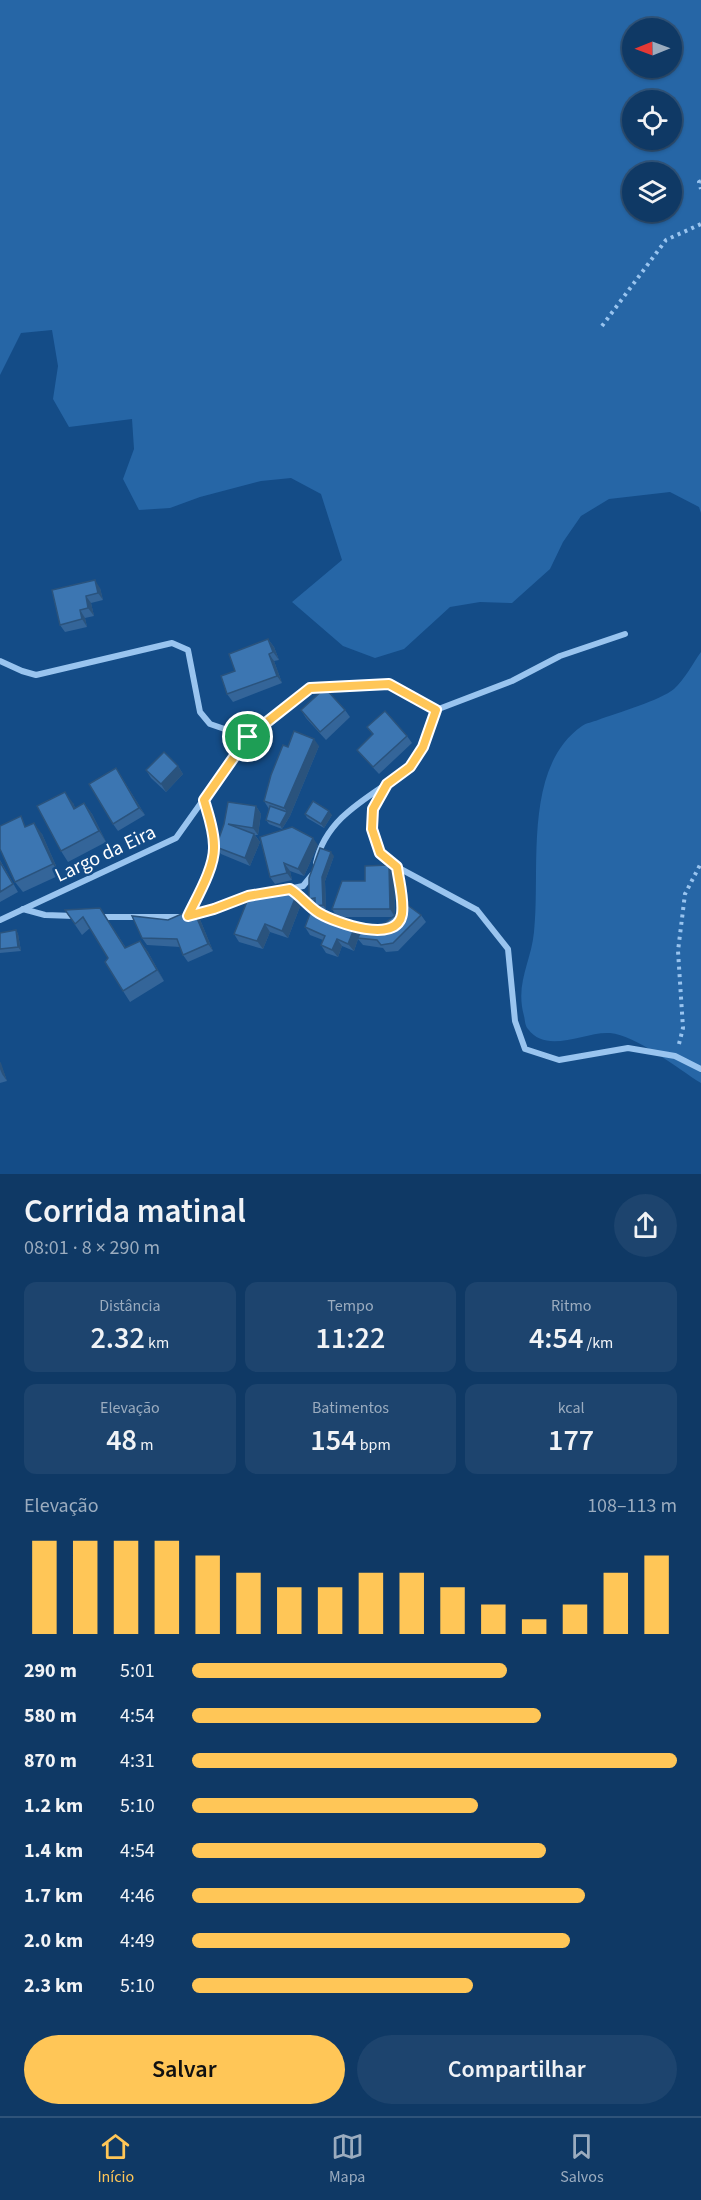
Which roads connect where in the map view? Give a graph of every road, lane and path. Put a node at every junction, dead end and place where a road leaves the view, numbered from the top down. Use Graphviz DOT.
graph roads {
  1 [pos="701,181"];
  2 [pos="701,189"];
  3 [pos="701,224"];
  4 [pos="602,326"];
  5 [pos="625,634"];
  6 [pos="0,661"];
  7 [pos="436,710"];
  8 [pos="248,737"];
  9 [pos="387,784"];
  10 [pos="204,800"];
  11 [pos="701,863"];
  12 [pos="397,867"];
  13 [pos="290,889"];
  14 [pos="23,909"];
  15 [pos="402,915"];
  16 [pos="80,916"];
  17 [pos="188,916"];
  18 [pos="92,917"];
  19 [pos="0,920"];
  20 [pos="378,930"];
  21 [pos="675,1056"];
  22 [pos="701,1069"];
  1 -- 2 [label="path"];
  3 -- 4 [label="path"];
  5 -- 7 [label="street"];
  6 -- 8 [label="street"];
  7 -- 8 [label="street, Largo da Eira"];
  7 -- 9 [label="street"];
  8 -- 10 [label="street, Largo da Eira"];
  9 -- 12 [label="street"];
  9 -- 13 [label="street"];
  10 -- 14 [label="street, Largo da Eira"];
  10 -- 17 [label="street"];
  11 -- 21 [label="path"];
  12 -- 15 [label="street"];
  12 -- 21 [label="street"];
  13 -- 17 [label="street"];
  13 -- 20 [label="street"];
  14 -- 16 [label="street"];
  14 -- 19 [label="street, Largo da Eira"];
  17 -- 18 [label="street"];
  21 -- 22 [label="street"];
}
